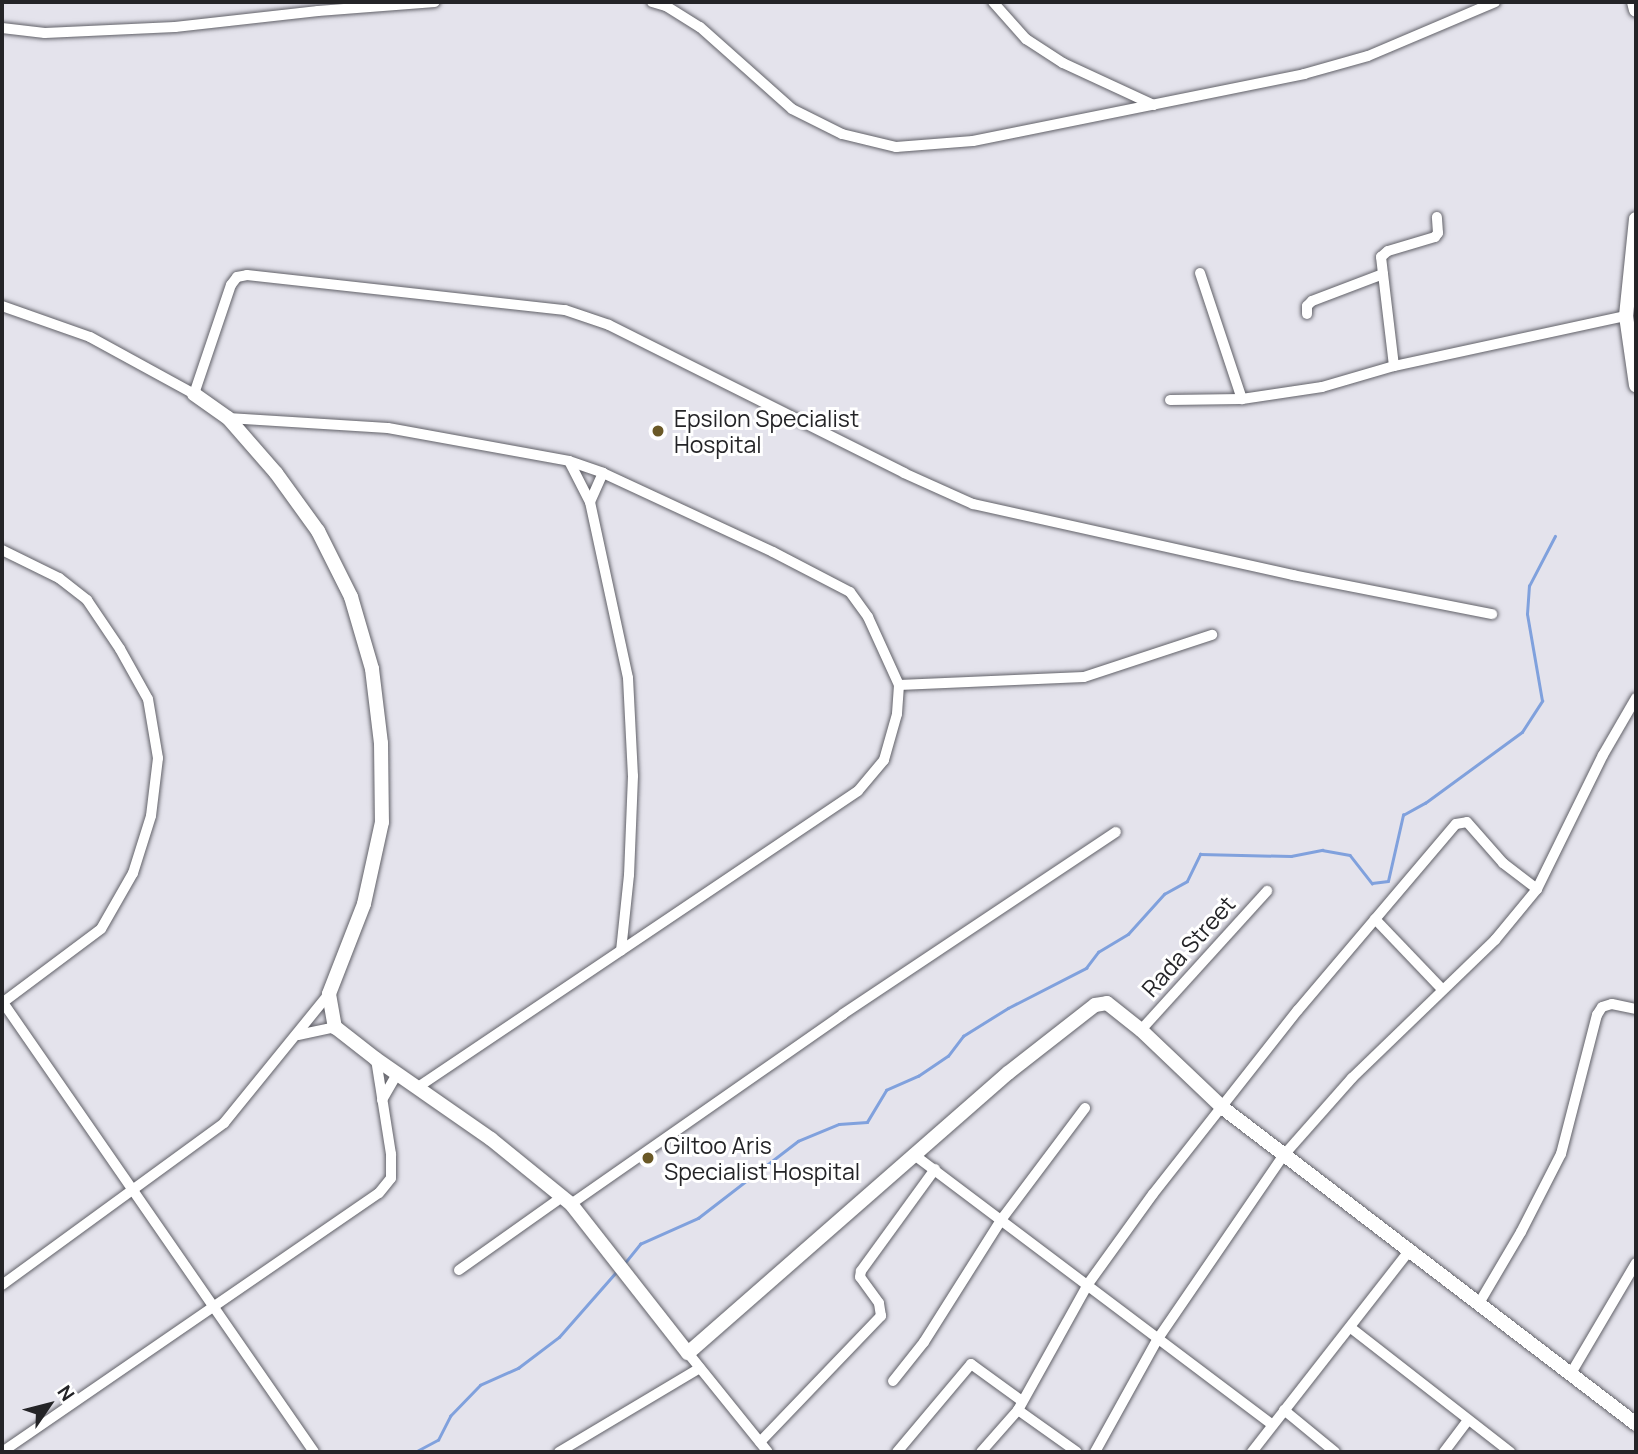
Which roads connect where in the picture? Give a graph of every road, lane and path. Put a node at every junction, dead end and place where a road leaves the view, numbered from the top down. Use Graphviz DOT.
graph roads {
  1 [pos="435,2"];
  2 [pos="652,2"];
  3 [pos="993,2"];
  4 [pos="1495,2"];
  5 [pos="1634,2"];
  6 [pos="1636,10"];
  7 [pos="2,28"];
  8 [pos="1154,105"];
  9 [pos="1437,217"];
  10 [pos="1636,219"];
  11 [pos="1200,273"];
  12 [pos="1383,274"];
  13 [pos="2,306"];
  14 [pos="1307,314"];
  15 [pos="1626,316"];
  16 [pos="1394,366"];
  17 [pos="1636,385"];
  18 [pos="194,394"];
  19 [pos="1242,399"];
  20 [pos="1170,400"];
  21 [pos="228,418"];
  22 [pos="569,461"];
  23 [pos="603,473"];
  24 [pos="590,502"];
  25 [pos="2,550"];
  26 [pos="1493,614"];
  27 [pos="1212,635"];
  28 [pos="899,685"];
  29 [pos="1636,698"];
  30 [pos="1116,832"];
  31 [pos="1537,889"];
  32 [pos="1267,891"];
  33 [pos="1375,919"];
  34 [pos="621,951"];
  35 [pos="1442,989"];
  36 [pos="329,994"];
  37 [pos="2,1002"];
  38 [pos="1636,1009"];
  39 [pos="335,1027"];
  40 [pos="1141,1030"];
  41 [pos="298,1035"];
  42 [pos="376,1059"];
  43 [pos="397,1074"];
  44 [pos="418,1087"];
  45 [pos="382,1100"];
  46 [pos="1085,1108"];
  47 [pos="1223,1108"];
  48 [pos="913,1154"];
  49 [pos="1283,1156"];
  50 [pos="934,1169"];
  51 [pos="135,1190"];
  52 [pos="566,1200"];
  53 [pos="1001,1220"];
  54 [pos="1408,1252"];
  55 [pos="1636,1263"];
  56 [pos="459,1270"];
  57 [pos="1088,1284"];
  58 [pos="2,1285"];
  59 [pos="1478,1305"];
  60 [pos="212,1309"];
  61 [pos="1351,1328"];
  62 [pos="1157,1340"];
  63 [pos="688,1353"];
  64 [pos="700,1368"];
  65 [pos="1570,1375"];
  66 [pos="893,1381"];
  67 [pos="1020,1406"];
  68 [pos="1284,1410"];
  69 [pos="1468,1420"];
  70 [pos="1636,1424"];
  71 [pos="1272,1425"];
  72 [pos="765,1449"];
  73 [pos="2,1452"];
  74 [pos="314,1452"];
  75 [pos="559,1452"];
  76 [pos="897,1452"];
  77 [pos="982,1452"];
  78 [pos="1077,1452"];
  79 [pos="1095,1452"];
  80 [pos="1252,1452"];
  81 [pos="1335,1452"];
  82 [pos="1444,1452"];
  83 [pos="1510,1452"];
  1 -- 7 [label="street"];
  2 -- 8 [label="street"];
  3 -- 8 [label="street"];
  4 -- 8 [label="street"];
  5 -- 6 [label="street"];
  9 -- 12 [label="street"];
  10 -- 15 [label="street"];
  11 -- 19 [label="street"];
  12 -- 14 [label="street"];
  12 -- 16 [label="street"];
  13 -- 18 [label="street"];
  15 -- 16 [label="street"];
  15 -- 17 [label="street"];
  16 -- 19 [label="street"];
  18 -- 21 [label="street"];
  18 -- 26 [label="street"];
  19 -- 20 [label="street"];
  21 -- 22 [label="street"];
  21 -- 36 [label="street"];
  22 -- 23 [label="street"];
  22 -- 24 [label="street"];
  23 -- 24 [label="street"];
  23 -- 28 [label="street"];
  24 -- 34 [label="street"];
  25 -- 37 [label="street"];
  27 -- 28 [label="street"];
  28 -- 34 [label="street"];
  29 -- 31 [label="street"];
  30 -- 52 [label="street"];
  31 -- 33 [label="street"];
  31 -- 35 [label="street"];
  32 -- 40 [label="street, Rada Street"];
  33 -- 35 [label="street"];
  33 -- 47 [label="street"];
  34 -- 44 [label="street"];
  35 -- 49 [label="street"];
  36 -- 39 [label="street"];
  36 -- 41 [label="street"];
  37 -- 51 [label="street"];
  38 -- 59 [label="street"];
  39 -- 41 [label="street"];
  39 -- 42 [label="street"];
  40 -- 47 [label="street"];
  40 -- 48 [label="street"];
  41 -- 51 [label="street"];
  42 -- 43 [label="street"];
  42 -- 45 [label="street"];
  43 -- 44 [label="street"];
  43 -- 45 [label="street"];
  44 -- 52 [label="street"];
  45 -- 60 [label="street"];
  46 -- 53 [label="street"];
  47 -- 49 [label="street"];
  47 -- 57 [label="street"];
  48 -- 50 [label="street"];
  48 -- 63 [label="street"];
  49 -- 54 [label="street"];
  49 -- 62 [label="street"];
  50 -- 53 [label="street"];
  50 -- 72 [label="street"];
  51 -- 58 [label="street"];
  51 -- 60 [label="street"];
  52 -- 56 [label="street"];
  52 -- 63 [label="street"];
  53 -- 57 [label="street"];
  53 -- 66 [label="street"];
  54 -- 59 [label="street"];
  54 -- 61 [label="street"];
  55 -- 65 [label="street"];
  57 -- 62 [label="street"];
  57 -- 67 [label="street"];
  59 -- 65 [label="street"];
  60 -- 73 [label="street"];
  60 -- 74 [label="street"];
  61 -- 68 [label="street"];
  61 -- 69 [label="street"];
  62 -- 71 [label="street"];
  62 -- 79 [label="street"];
  63 -- 64 [label="street"];
  64 -- 72 [label="street"];
  64 -- 75 [label="street"];
  65 -- 70 [label="street"];
  67 -- 76 [label="street"];
  67 -- 77 [label="street"];
  67 -- 78 [label="street"];
  68 -- 71 [label="street"];
  68 -- 81 [label="street"];
  69 -- 82 [label="street"];
  69 -- 83 [label="street"];
  71 -- 80 [label="street"];
}
